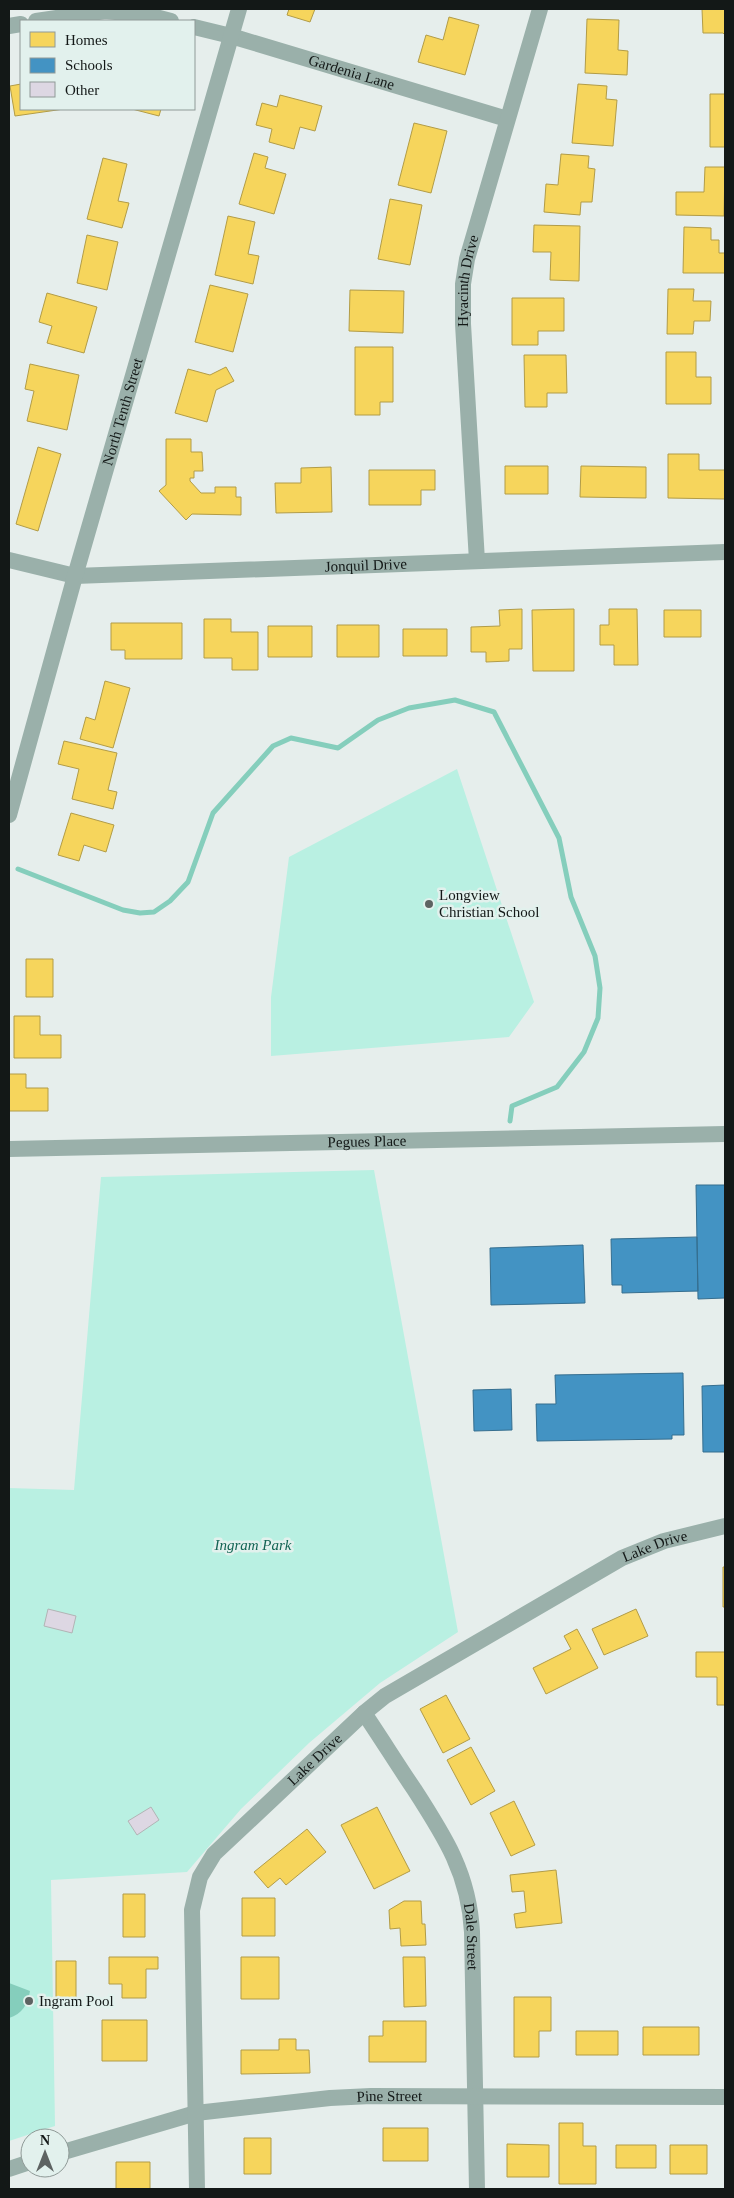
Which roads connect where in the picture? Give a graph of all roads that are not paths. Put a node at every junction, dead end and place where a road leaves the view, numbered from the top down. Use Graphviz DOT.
graph roads {
  1 [pos="239,9"];
  2 [pos="540,9"];
  3 [pos="43,20"];
  4 [pos="166,20"];
  5 [pos="195,27"];
  6 [pos="231,36"];
  7 [pos="508,119"];
  8 [pos="725,552"];
  9 [pos="9,560"];
  10 [pos="477,561"];
  11 [pos="75,576"];
  12 [pos="9,815"];
  13 [pos="725,1134"];
  14 [pos="9,1149"];
  15 [pos="725,1526"];
  16 [pos="364,1713"];
  17 [pos="475,2096"];
  18 [pos="725,2098"];
  19 [pos="196,2113"];
  20 [pos="70,2150"];
  21 [pos="197,2189"];
  22 [pos="477,2189"];
  1 -- 6 [label="street, North Tenth Street"];
  2 -- 7 [label="street, Hyacinth Drive"];
  3 -- 4 [label="street"];
  5 -- 6 [label="street, Gardenia Lane"];
  6 -- 7 [label="street, Gardenia Lane"];
  6 -- 11 [label="street, North Tenth Street"];
  7 -- 10 [label="street, Hyacinth Drive"];
  8 -- 10 [label="street, Jonquil Drive"];
  9 -- 11 [label="street, Jonquil Drive"];
  10 -- 11 [label="street, Jonquil Drive"];
  11 -- 12 [label="street, North Tenth Street"];
  13 -- 14 [label="street, Pegues Place"];
  15 -- 16 [label="street, Lake Drive"];
  16 -- 17 [label="street, Dale Street"];
  16 -- 19 [label="street, Lake Drive"];
  17 -- 18 [label="street, Pine Street"];
  17 -- 19 [label="street, Pine Street"];
  17 -- 22 [label="street, Dale Street"];
  19 -- 20 [label="street, Pine Street"];
  19 -- 21 [label="street, Lake Drive"];
}
